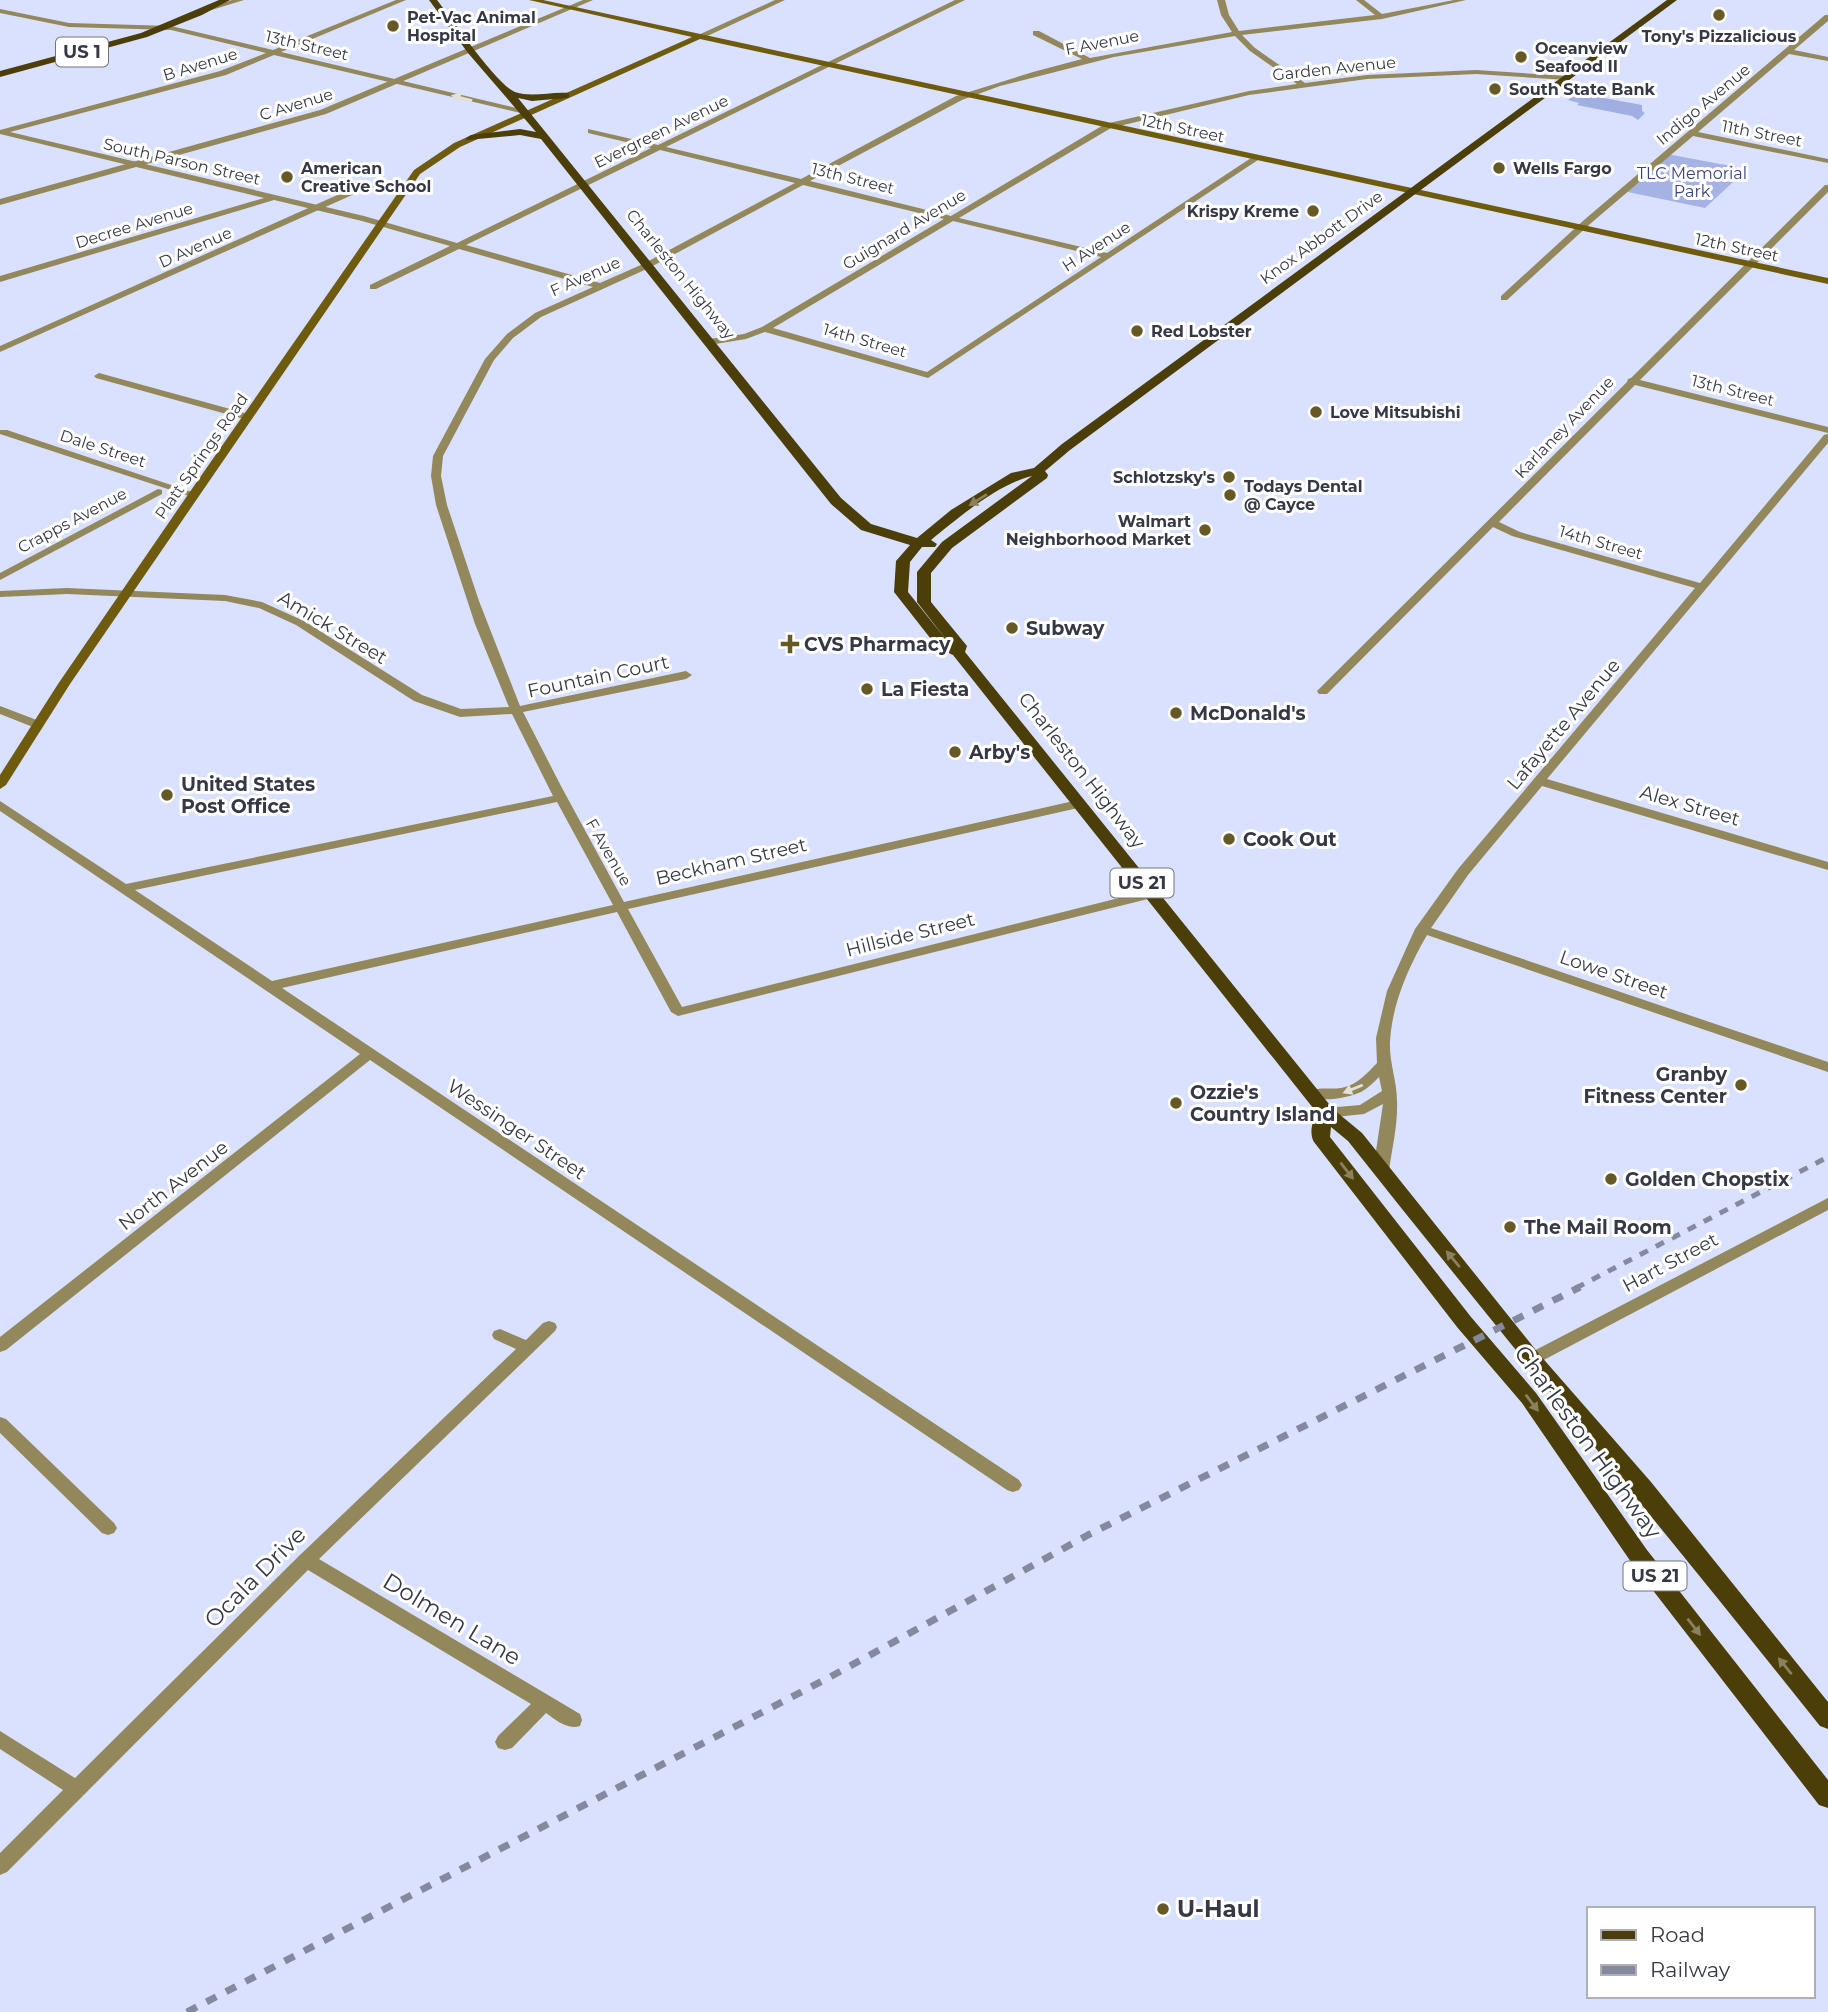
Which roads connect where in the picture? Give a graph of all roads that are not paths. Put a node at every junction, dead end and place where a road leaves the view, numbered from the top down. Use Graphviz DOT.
graph roads {
  1 [pos="226,0"];
  2 [pos="240,0"];
  3 [pos="402,0"];
  4 [pos="433,0"];
  5 [pos="533,0"];
  6 [pos="589,0"];
  7 [pos="781,0"];
  8 [pos="961,0"];
  9 [pos="1221,0"];
  10 [pos="1360,0"];
  11 [pos="1462,0"];
  12 [pos="1672,0"];
  13 [pos="569,8"];
  14 [pos="205,10"];
  15 [pos="0,11"];
  16 [pos="1382,17"];
  17 [pos="1828,17"];
  18 [pos="163,27"];
  19 [pos="1035,33"];
  20 [pos="1238,34"];
  21 [pos="700,36"];
  22 [pos="471,51"];
  23 [pos="1787,51"];
  24 [pos="274,54"];
  25 [pos="1087,59"];
  26 [pos="1828,59"];
  27 [pos="830,64"];
  28 [pos="0,74"];
  29 [pos="1567,78"];
  30 [pos="398,82"];
  31 [pos="1302,84"];
  32 [pos="508,93"];
  33 [pos="969,94"];
  34 [pos="566,95"];
  35 [pos="526,113"];
  36 [pos="1108,126"];
  37 [pos="591,131"];
  38 [pos="0,132"];
  39 [pos="1691,133"];
  40 [pos="544,136"];
  41 [pos="471,138"];
  42 [pos="658,148"];
  43 [pos="1257,158"];
  44 [pos="1828,161"];
  45 [pos="135,164"];
  46 [pos="801,182"];
  47 [pos="581,185"];
  48 [pos="1828,187"];
  49 [pos="404,188"];
  50 [pos="1414,191"];
  51 [pos="276,197"];
  52 [pos="0,202"];
  53 [pos="317,207"];
  54 [pos="951,218"];
  55 [pos="381,224"];
  56 [pos="1581,227"];
  57 [pos="457,245"];
  58 [pos="1107,256"];
  59 [pos="1750,265"];
  60 [pos="646,266"];
  61 [pos="0,279"];
  62 [pos="1828,281"];
  63 [pos="600,285"];
  64 [pos="373,287"];
  65 [pos="1504,298"];
  66 [pos="765,329"];
  67 [pos="709,342"];
  68 [pos="0,349"];
  69 [pos="952,359"];
  70 [pos="99,376"];
  71 [pos="1631,381"];
  72 [pos="248,417"];
  73 [pos="1828,430"];
  74 [pos="3,432"];
  75 [pos="1828,437"];
  76 [pos="1038,471"];
  77 [pos="158,492"];
  78 [pos="193,494"];
  79 [pos="1000,505"];
  80 [pos="1493,523"];
  81 [pos="925,539"];
  82 [pos="947,545"];
  83 [pos="0,577"];
  84 [pos="1702,587"];
  85 [pos="3,594"];
  86 [pos="124,595"];
  87 [pos="958,652"];
  88 [pos="686,675"];
  89 [pos="1323,691"];
  90 [pos="0,710"];
  91 [pos="516,710"];
  92 [pos="38,725"];
  93 [pos="1540,781"];
  94 [pos="0,785"];
  95 [pos="560,798"];
  96 [pos="1078,804"];
  97 [pos="0,805"];
  98 [pos="1828,866"];
  99 [pos="124,888"];
  100 [pos="1151,894"];
  101 [pos="622,905"];
  102 [pos="1422,929"];
  103 [pos="270,986"];
  104 [pos="678,1012"];
  105 [pos="369,1054"];
  106 [pos="1384,1064"];
  107 [pos="1828,1067"];
  108 [pos="1389,1093"];
  109 [pos="1313,1094"];
  110 [pos="1326,1113"];
  111 [pos="1381,1171"];
  112 [pos="1828,1203"];
  113 [pos="548,1327"];
  114 [pos="500,1335"];
  115 [pos="0,1346"];
  116 [pos="527,1347"];
  117 [pos="1532,1359"];
  118 [pos="0,1423"];
  119 [pos="1013,1485"];
  120 [pos="108,1528"];
  121 [pos="306,1560"];
  122 [pos="544,1703"];
  123 [pos="1828,1719"];
  124 [pos="573,1720"];
  125 [pos="0,1739"];
  126 [pos="505,1742"];
  127 [pos="78,1790"];
  128 [pos="1828,1798"];
  129 [pos="0,1866"];
  1 -- 14 [label="main road, US 1"];
  2 -- 14 [label="street"];
  3 -- 24 [label="street, B Avenue"];
  4 -- 22 [label="main road, Charleston Highway"];
  5 -- 13 [label="main road, 12th Street"];
  6 -- 13 [label="street, C Avenue"];
  7 -- 21 [label="street"];
  8 -- 27 [label="street, Evergreen Avenue"];
  9 -- 20 [label="street"];
  10 -- 16 [label="street"];
  11 -- 16 [label="street, F Avenue"];
  12 -- 29 [label="main road, Knox Abbott Drive / US 21"];
  13 -- 21 [label="main road, 12th Street"];
  13 -- 22 [label="street, C Avenue"];
  14 -- 18 [label="main road, US 1"];
  15 -- 18 [label="street, 13th Street"];
  16 -- 20 [label="street, F Avenue"];
  17 -- 23 [label="street, Indigo Avenue"];
  18 -- 24 [label="street, 13th Street"];
  18 -- 28 [label="main road, US 1"];
  19 -- 25 [label="street"];
  20 -- 25 [label="street, F Avenue"];
  20 -- 31 [label="street"];
  21 -- 27 [label="main road, 12th Street"];
  21 -- 34 [label="main road"];
  22 -- 30 [label="street, C Avenue"];
  22 -- 32 [label="main road, Charleston Highway"];
  23 -- 26 [label="street"];
  23 -- 39 [label="street, Indigo Avenue"];
  24 -- 30 [label="street, 13th Street"];
  24 -- 38 [label="street, B Avenue"];
  25 -- 33 [label="street, F Avenue"];
  27 -- 33 [label="main road, 12th Street"];
  27 -- 42 [label="street, Evergreen Avenue"];
  29 -- 31 [label="street, Garden Avenue"];
  29 -- 50 [label="main road, Knox Abbott Drive / US 21"];
  35 -- 30 [label="street, 13th Street, one-way"];
  30 -- 45 [label="street, C Avenue"];
  31 -- 36 [label="street, Garden Avenue"];
  32 -- 34 [label="main road"];
  32 -- 35 [label="main road, Charleston Highway"];
  33 -- 36 [label="main road, 12th Street"];
  33 -- 46 [label="street, F Avenue"];
  34 -- 35 [label="main road"];
  35 -- 40 [label="main road, Charleston Highway"];
  35 -- 41 [label="main road"];
  36 -- 43 [label="main road, 12th Street"];
  36 -- 54 [label="street, Guignard Avenue"];
  37 -- 42 [label="street, 13th Street"];
  38 -- 45 [label="street, South Parson Street"];
  39 -- 44 [label="street, 11th Street"];
  39 -- 56 [label="street, Indigo Avenue"];
  40 -- 41 [label="main road"];
  40 -- 47 [label="main road, Charleston Highway"];
  41 -- 49 [label="main road, Platt Springs Road"];
  42 -- 46 [label="street, 13th Street"];
  42 -- 47 [label="street, Evergreen Avenue"];
  43 -- 50 [label="main road, 12th Street"];
  43 -- 58 [label="street, H Avenue"];
  45 -- 51 [label="street, South Parson Street"];
  45 -- 52 [label="street, C Avenue"];
  46 -- 54 [label="street, 13th Street"];
  46 -- 60 [label="street, F Avenue"];
  47 -- 57 [label="street, Evergreen Avenue"];
  47 -- 60 [label="main road, Charleston Highway"];
  48 -- 59 [label="street, Karlaney Avenue"];
  49 -- 53 [label="street, D Avenue"];
  49 -- 55 [label="main road, Platt Springs Road"];
  50 -- 56 [label="main road, 12th Street"];
  50 -- 76 [label="main road, Knox Abbott Drive / US 21"];
  51 -- 53 [label="street, South Parson Street"];
  51 -- 61 [label="street, Decree Avenue"];
  53 -- 55 [label="street, South Parson Street"];
  53 -- 68 [label="street, D Avenue"];
  54 -- 58 [label="street, 13th Street"];
  54 -- 66 [label="street, Guignard Avenue"];
  55 -- 57 [label="street, South Parson Street"];
  55 -- 72 [label="main road, Platt Springs Road"];
  56 -- 59 [label="main road, 12th Street"];
  56 -- 65 [label="street, Indigo Avenue"];
  57 -- 63 [label="street, South Parson Street"];
  57 -- 64 [label="street, Evergreen Avenue"];
  58 -- 69 [label="street, H Avenue"];
  59 -- 62 [label="main road, 12th Street"];
  59 -- 71 [label="street, Karlaney Avenue"];
  60 -- 63 [label="street, F Avenue"];
  60 -- 67 [label="main road, Charleston Highway"];
  63 -- 91 [label="street, F Avenue"];
  66 -- 67 [label="street, Guignard Avenue"];
  66 -- 69 [label="street, 14th Street"];
  67 -- 81 [label="main road, Charleston Highway"];
  70 -- 72 [label="street"];
  71 -- 73 [label="street, 13th Street"];
  71 -- 80 [label="street, Karlaney Avenue"];
  72 -- 78 [label="main road, Platt Springs Road"];
  74 -- 78 [label="street, Dale Street"];
  75 -- 84 [label="street, Lafayette Avenue"];
  76 -- 79 [label="main road, Knox Abbott Drive / US 21"];
  76 -- 81 [label="main road, Charleston Highway / US 21, one-way"];
  77 -- 83 [label="street, Crapps Avenue"];
  78 -- 86 [label="main road, Platt Springs Road"];
  79 -- 82 [label="main road, Charleston Highway / US 21"];
  80 -- 84 [label="street, 14th Street"];
  80 -- 89 [label="street, Karlaney Avenue"];
  81 -- 82 [label="main road, Charleston Highway"];
  81 -- 87 [label="main road, Charleston Highway / US 21"];
  82 -- 87 [label="main road, Charleston Highway / US 21"];
  83 -- 85 [label="street"];
  84 -- 93 [label="street, Lafayette Avenue"];
  85 -- 86 [label="street"];
  86 -- 91 [label="street, Amick Street"];
  86 -- 92 [label="main road, Platt Springs Road"];
  87 -- 96 [label="main road, Charleston Highway / US 21"];
  88 -- 91 [label="street, Fountain Court"];
  90 -- 92 [label="street"];
  91 -- 95 [label="street, F Avenue"];
  92 -- 94 [label="main road, Platt Springs Road"];
  93 -- 98 [label="street, Alex Street"];
  93 -- 102 [label="street, Lafayette Avenue"];
  95 -- 99 [label="street"];
  95 -- 101 [label="street, F Avenue"];
  96 -- 100 [label="main road, Charleston Highway / US 21"];
  96 -- 101 [label="street, Beckham Street"];
  97 -- 99 [label="street, Wessinger Street"];
  99 -- 103 [label="street, Wessinger Street"];
  100 -- 104 [label="street, Hillside Street"];
  100 -- 109 [label="main road, Charleston Highway / US 21"];
  101 -- 103 [label="street, Beckham Street"];
  101 -- 104 [label="street, F Avenue"];
  102 -- 106 [label="street, Lafayette Avenue"];
  102 -- 107 [label="street, Lowe Street"];
  103 -- 105 [label="street, Wessinger Street"];
  105 -- 115 [label="street, North Avenue"];
  105 -- 119 [label="street, Wessinger Street"];
  106 -- 108 [label="street, Lafayette Avenue"];
  106 -- 109 [label="street, one-way"];
  108 -- 110 [label="street"];
  108 -- 111 [label="street, Lafayette Avenue"];
  109 -- 110 [label="main road, Charleston Highway / US 21"];
  110 -- 111 [label="main road, Charleston Highway / US 21"];
  110 -- 128 [label="main road, Charleston Highway / US 21, one-way"];
  117 -- 111 [label="main road, Charleston Highway / US 21, one-way"];
  112 -- 117 [label="street, Hart Street"];
  113 -- 116 [label="street, Ocala Drive"];
  114 -- 116 [label="street"];
  116 -- 121 [label="street, Ocala Drive"];
  123 -- 117 [label="main road, Charleston Highway / US 21, one-way"];
  118 -- 120 [label="street"];
  121 -- 122 [label="street, Dolmen Lane"];
  121 -- 127 [label="street, Ocala Drive"];
  122 -- 124 [label="street, Dolmen Lane"];
  122 -- 126 [label="street"];
  125 -- 127 [label="street"];
  127 -- 129 [label="street, Ocala Drive"];
}
